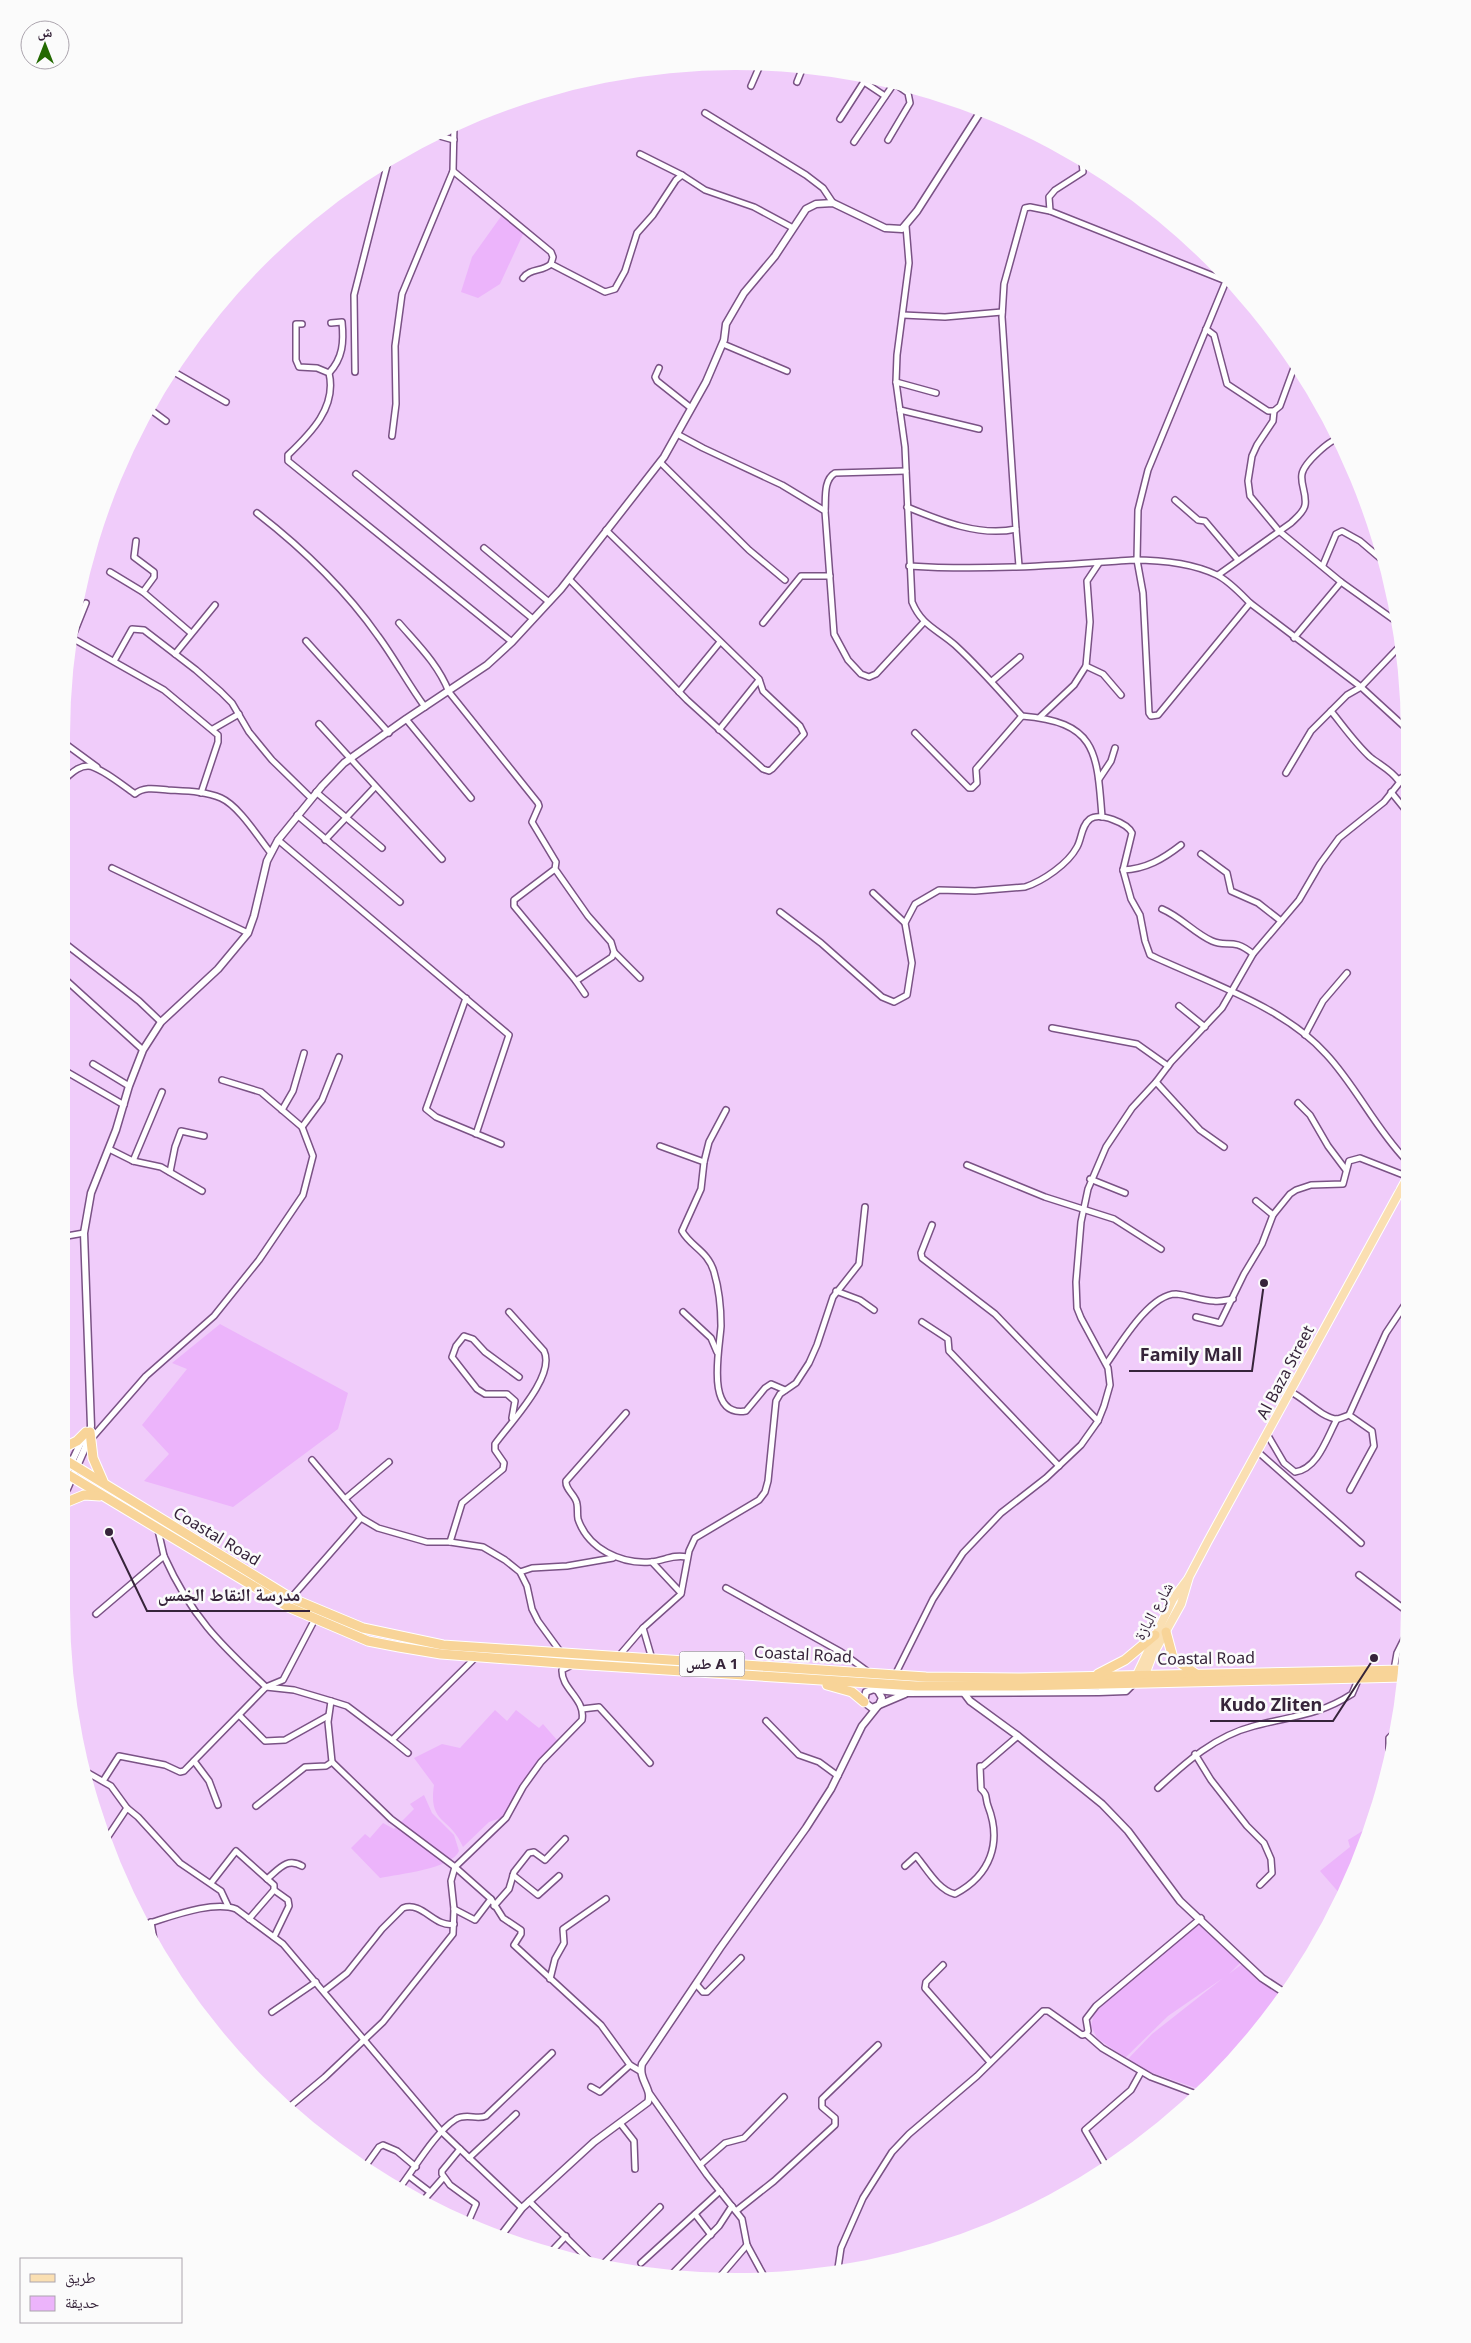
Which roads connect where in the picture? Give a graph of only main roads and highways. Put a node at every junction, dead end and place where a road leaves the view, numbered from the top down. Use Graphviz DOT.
graph roads {
  1 [pos="1401,1188"];
  2 [pos="70,1444"];
  3 [pos="72,1463"];
  4 [pos="70,1476"];
  5 [pos="105,1484"];
  6 [pos="107,1499"];
  7 [pos="70,1501"];
  8 [pos="1190,1577"];
  9 [pos="1166,1632"];
  10 [pos="1155,1635"];
  11 [pos="1398,1670"];
  12 [pos="1196,1674"];
  13 [pos="1095,1675"];
  14 [pos="1397,1678"];
  15 [pos="805,1679"];
  16 [pos="1139,1679"];
  17 [pos="864,1702"];
  1 -- 8 [label="main road, Al Baza Street"];
  2 -- 5 [label="highway"];
  3 -- 5 [label="highway, Coastal Road / طس A 1"];
  4 -- 6 [label="highway, Coastal Road / طس A 1"];
  5 -- 13 [label="highway, Coastal Road / طس A 1"];
  6 -- 7 [label="highway"];
  6 -- 15 [label="highway, Coastal Road / طس A 1"];
  8 -- 9 [label="main road, شارع البازة"];
  8 -- 10 [label="main road, شارع البازة"];
  9 -- 12 [label="highway"];
  9 -- 16 [label="main road, شارع البازة"];
  10 -- 13 [label="highway"];
  10 -- 16 [label="main road, شارع البازة"];
  11 -- 12 [label="highway, Coastal Road / طس A 1"];
  12 -- 16 [label="highway, Coastal Road / طس A 1"];
  13 -- 16 [label="highway, Coastal Road / طس A 1"];
  14 -- 16 [label="highway, Coastal Road / طس A 1"];
  15 -- 16 [label="highway, Coastal Road / طس A 1"];
  15 -- 17 [label="highway"];
}
